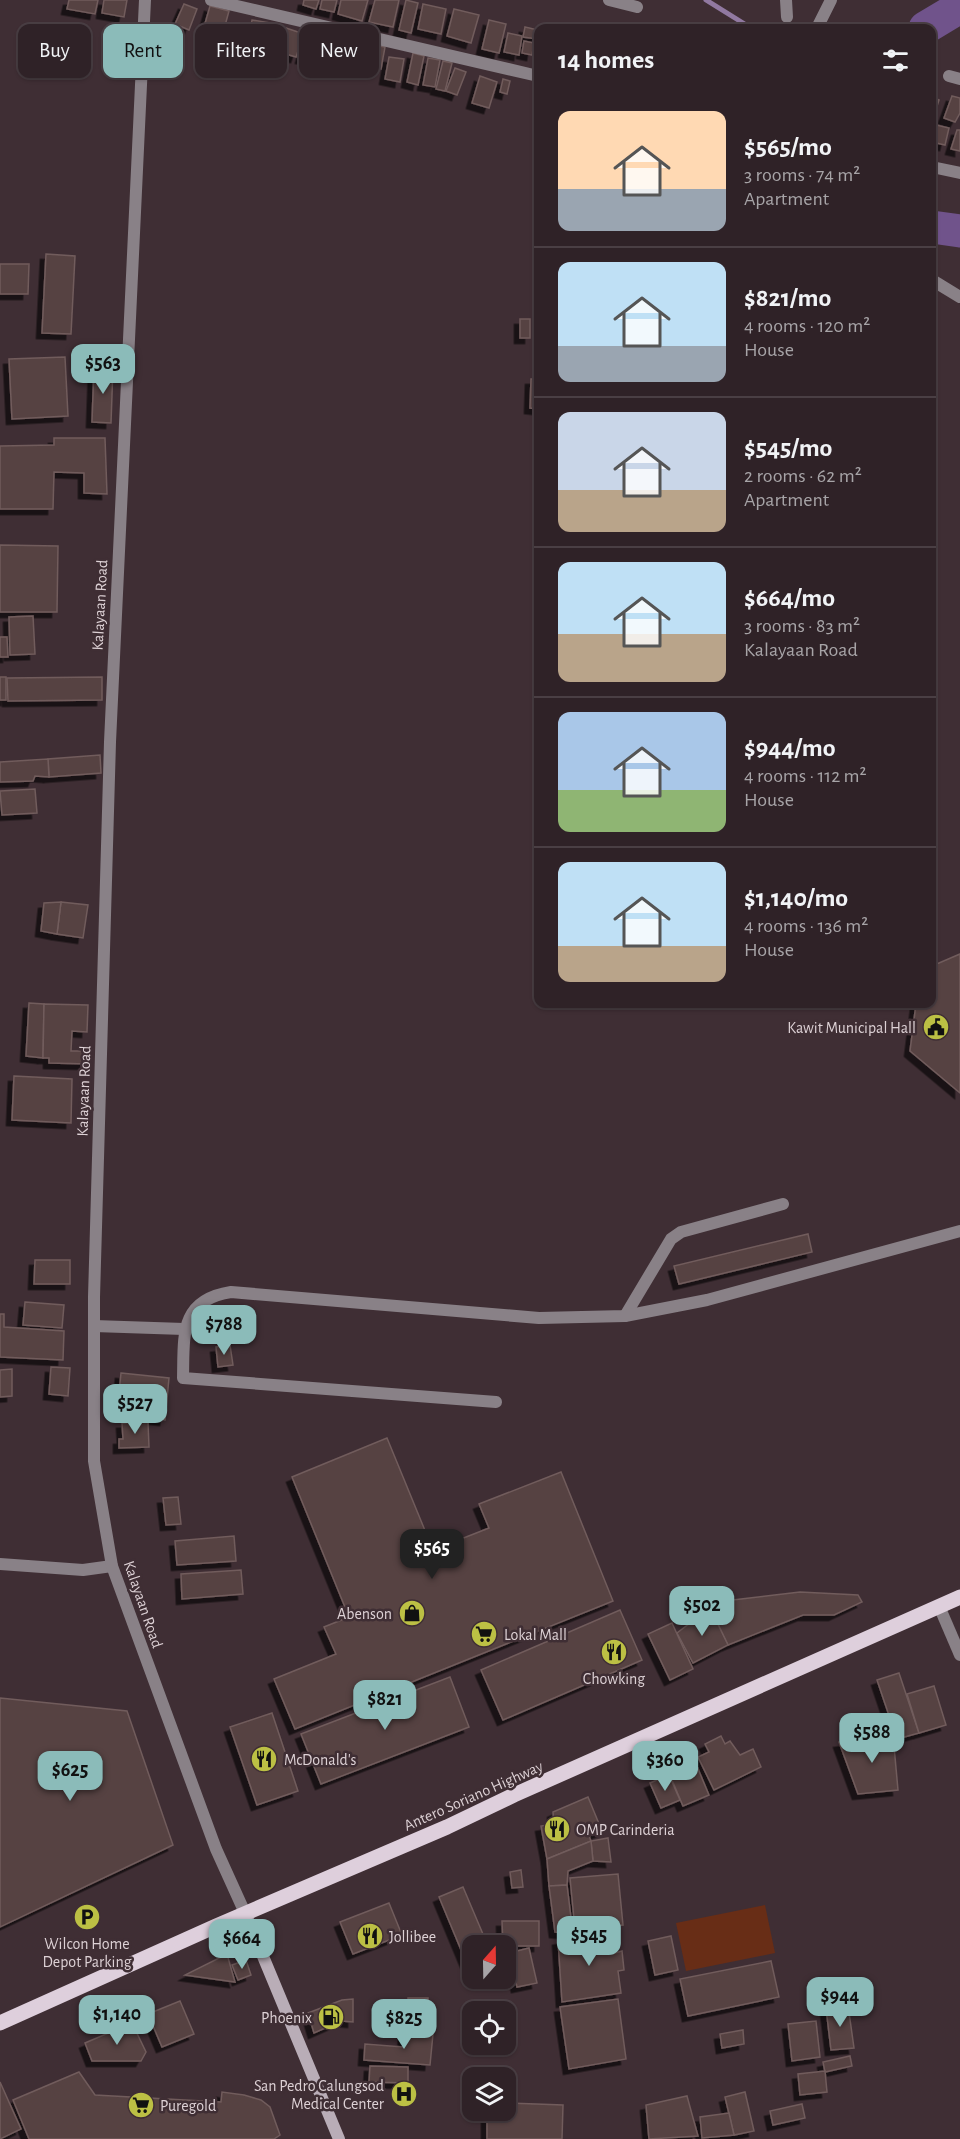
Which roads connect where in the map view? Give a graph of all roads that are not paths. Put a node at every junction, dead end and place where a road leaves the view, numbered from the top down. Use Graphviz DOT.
graph roads {
  1 [pos="145,0"];
  2 [pos="211,0"];
  3 [pos="609,0"];
  4 [pos="786,0"];
  5 [pos="831,0"];
  6 [pos="637,8"];
  7 [pos="787,17"];
  8 [pos="819,24"];
  9 [pos="534,75"];
  10 [pos="936,168"];
  11 [pos="960,173"];
  12 [pos="936,282"];
  13 [pos="960,297"];
  14 [pos="783,1204"];
  15 [pos="960,1231"];
  16 [pos="625,1316"];
  17 [pos="94,1326"];
  18 [pos="184,1329"];
  19 [pos="496,1402"];
  20 [pos="0,1564"];
  21 [pos="112,1566"];
  22 [pos="960,1597"];
  23 [pos="939,1606"];
  24 [pos="960,1655"];
  25 [pos="245,1913"];
  26 [pos="0,2023"];
  27 [pos="339,2139"];
  1 -- 17 [label="street, Kalayaan Road"];
  2 -- 9 [label="street"];
  3 -- 6 [label="street"];
  4 -- 7 [label="street"];
  5 -- 8 [label="street"];
  10 -- 11 [label="street"];
  12 -- 13 [label="street"];
  14 -- 16 [label="street"];
  15 -- 16 [label="street"];
  16 -- 18 [label="street"];
  17 -- 18 [label="street"];
  17 -- 21 [label="street, Kalayaan Road"];
  18 -- 19 [label="street"];
  20 -- 21 [label="street"];
  21 -- 25 [label="street, Kalayaan Road"];
  22 -- 23 [label="main road, Antero Soriano Highway"];
  23 -- 24 [label="street"];
  23 -- 25 [label="main road, Antero Soriano Highway"];
  25 -- 26 [label="main road, Antero Soriano Highway"];
  25 -- 27 [label="main road, Kalayaan Road"];
}
